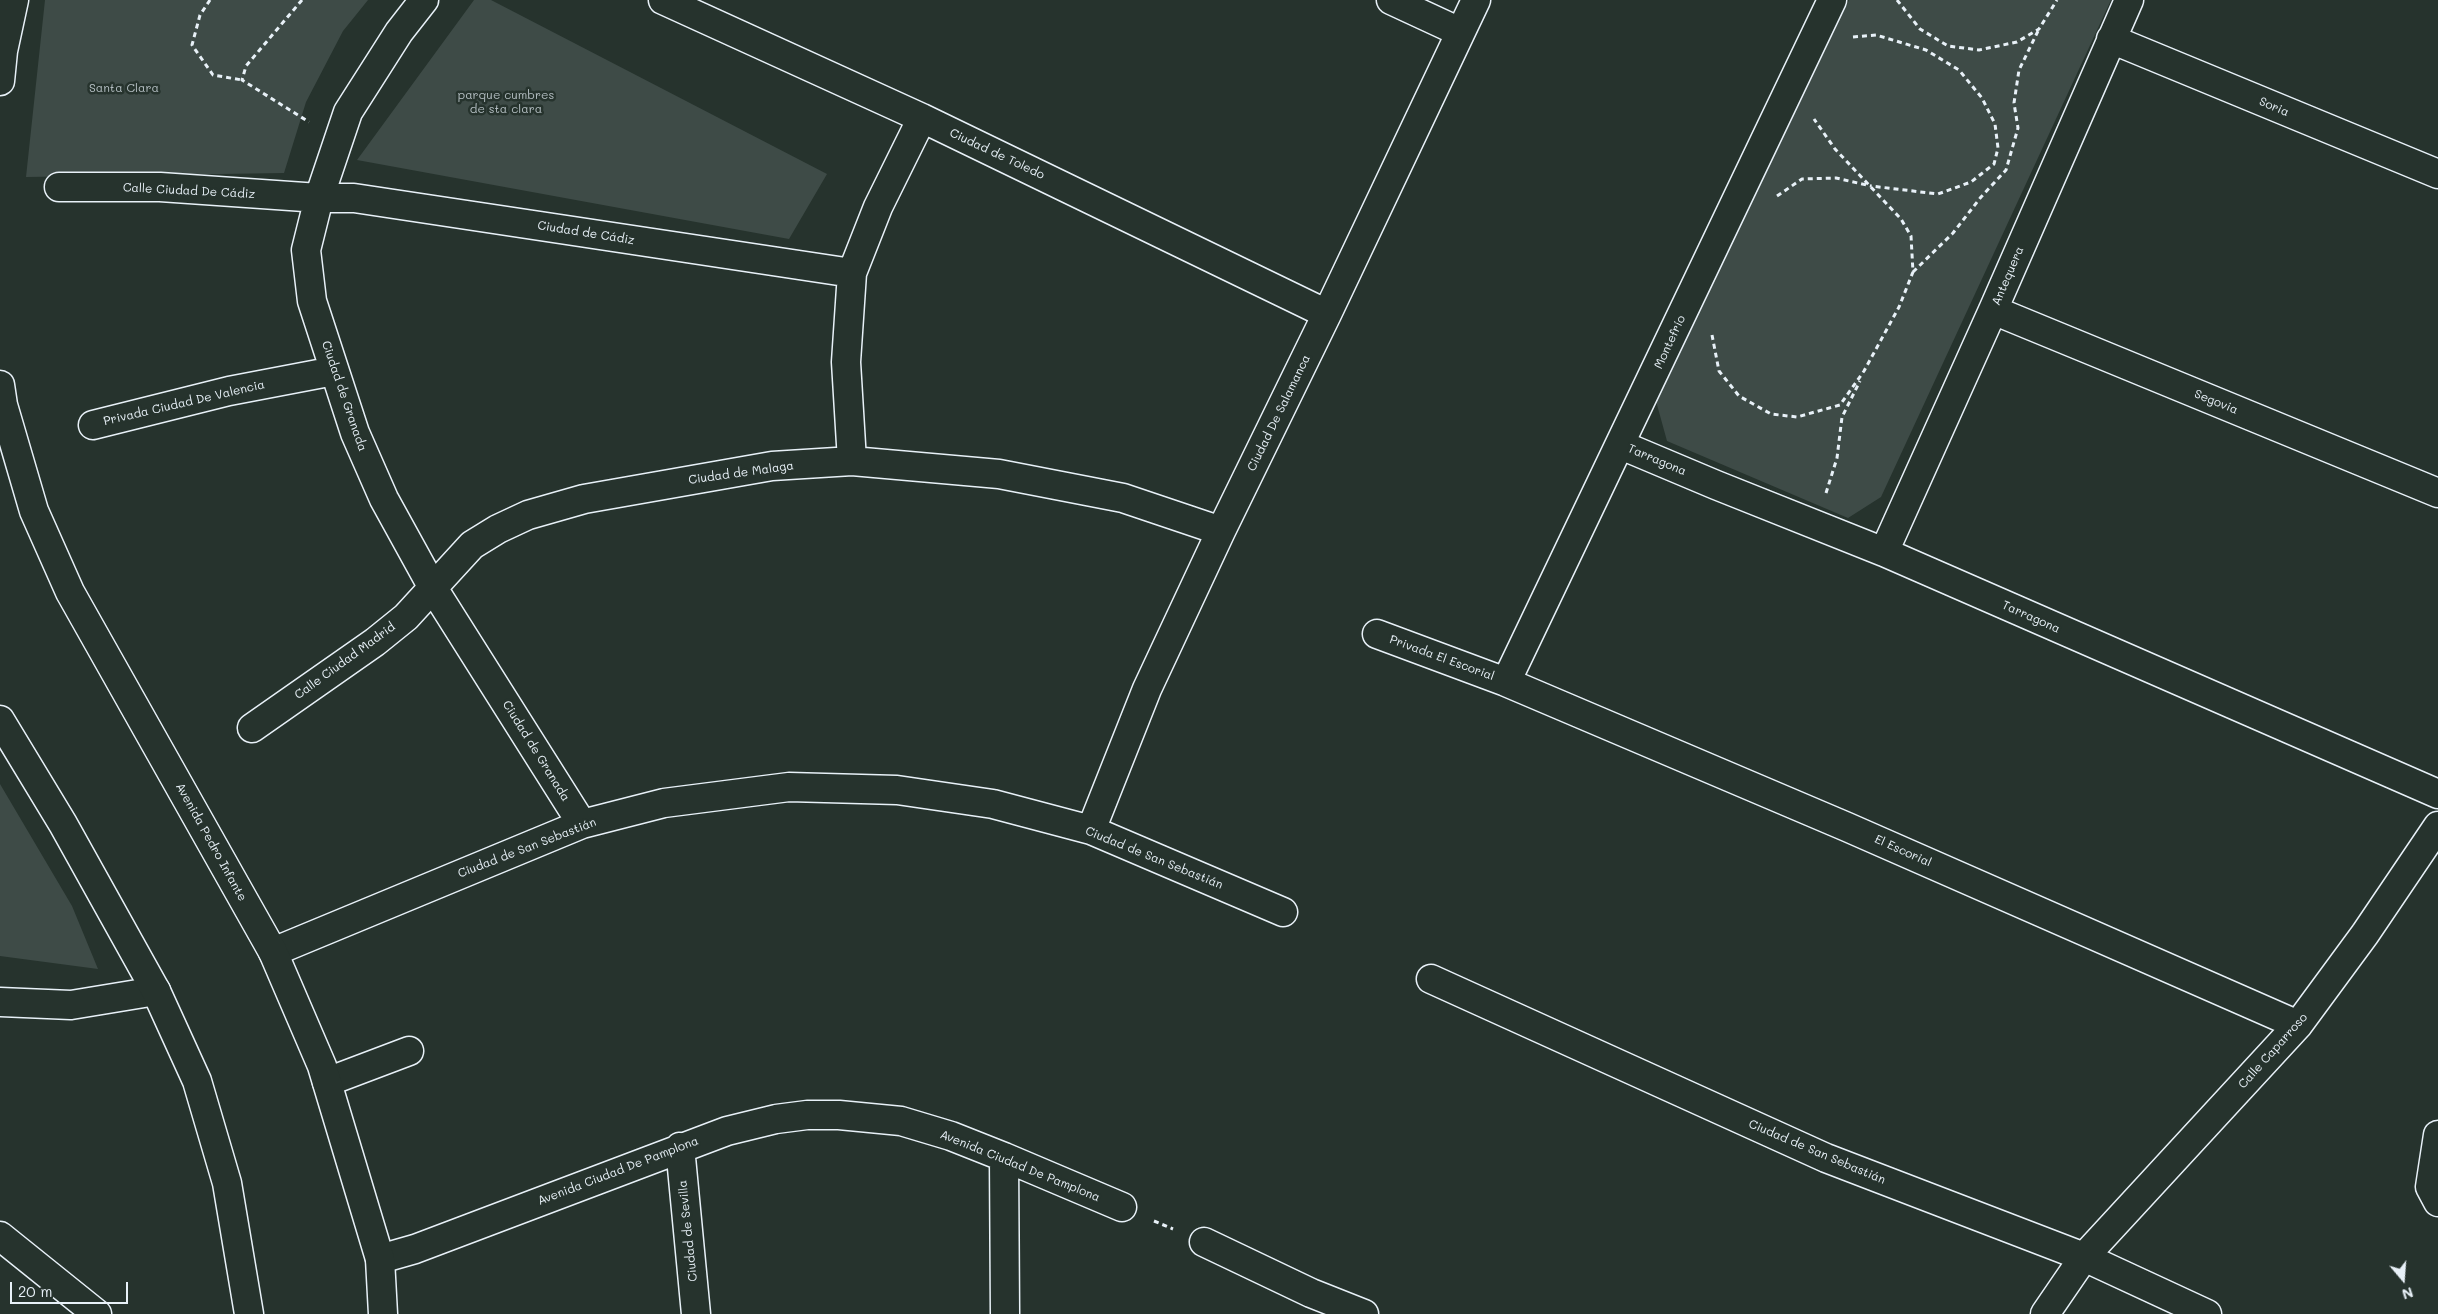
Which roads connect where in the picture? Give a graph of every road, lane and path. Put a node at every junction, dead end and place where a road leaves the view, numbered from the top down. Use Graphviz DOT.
graph roads {
  1 [pos="14,0"];
  2 [pos="210,0"];
  3 [pos="302,0"];
  4 [pos="424,0"];
  5 [pos="663,0"];
  6 [pos="1391,0"];
  7 [pos="1476,0"];
  8 [pos="1832,0"];
  9 [pos="1897,0"];
  10 [pos="2057,0"];
  11 [pos="2129,0"];
  12 [pos="2039,29"];
  13 [pos="1460,32"];
  14 [pos="1850,37"];
  15 [pos="2111,39"];
  16 [pos="0,80"];
  17 [pos="242,80"];
  18 [pos="1812,113"];
  19 [pos="922,118"];
  20 [pos="338,140"];
  21 [pos="2438,174"];
  22 [pos="1871,186"];
  23 [pos="59,187"];
  24 [pos="319,198"];
  25 [pos="1772,200"];
  26 [pos="1913,272"];
  27 [pos="852,273"];
  28 [pos="1994,310"];
  29 [pos="1327,314"];
  30 [pos="1714,327"];
  31 [pos="334,371"];
  32 [pos="1864,371"];
  33 [pos="0,385"];
  34 [pos="93,425"];
  35 [pos="1621,445"];
  36 [pos="852,461"];
  37 [pos="2438,493"];
  38 [pos="1221,531"];
  39 [pos="1833,532"];
  40 [pos="1884,552"];
  41 [pos="433,588"];
  42 [pos="1377,634"];
  43 [pos="1506,682"];
  44 [pos="0,720"];
  45 [pos="252,728"];
  46 [pos="2438,794"];
  47 [pos="582,824"];
  48 [pos="2438,826"];
  49 [pos="1091,830"];
  50 [pos="1283,912"];
  51 [pos="273,952"];
  52 [pos="1431,980"];
  53 [pos="156,992"];
  54 [pos="0,1002"];
  55 [pos="2298,1025"];
  56 [pos="409,1051"];
  57 [pos="327,1082"];
  58 [pos="2438,1135"];
  59 [pos="680,1147"];
  60 [pos="1004,1157"];
  61 [pos="2438,1202"];
  62 [pos="1122,1207"];
  63 [pos="0,1236"];
  64 [pos="1204,1242"];
  65 [pos="2084,1257"];
  66 [pos="380,1259"];
  67 [pos="1311,1304"];
  68 [pos="97,1314"];
  69 [pos="249,1314"];
  70 [pos="383,1314"];
  71 [pos="696,1314"];
  72 [pos="1005,1314"];
  73 [pos="1364,1314"];
  74 [pos="2044,1314"];
  75 [pos="2207,1314"];
  1 -- 16 [label="street"];
  2 -- 17 [label="path"];
  3 -- 17 [label="path"];
  4 -- 20 [label="street, Ciudad de Granada"];
  5 -- 19 [label="street, Ciudad de Toledo"];
  6 -- 13 [label="street"];
  7 -- 13 [label="street, Ciudad De Salamanca"];
  8 -- 35 [label="street, Montefrío"];
  9 -- 12 [label="path"];
  10 -- 12 [label="path"];
  11 -- 15 [label="street, Antequera"];
  12 -- 26 [label="path"];
  13 -- 29 [label="street, Ciudad De Salamanca"];
  14 -- 22 [label="path"];
  15 -- 21 [label="street, Soria"];
  15 -- 28 [label="street, Antequera"];
  17 -- 20 [label="path"];
  18 -- 22 [label="path"];
  19 -- 27 [label="street"];
  19 -- 29 [label="street, Ciudad de Toledo"];
  20 -- 24 [label="street, Ciudad de Granada"];
  22 -- 25 [label="path"];
  22 -- 26 [label="path"];
  23 -- 24 [label="street, Calle Ciudad De Cádiz"];
  24 -- 27 [label="street, Ciudad de Cádiz"];
  24 -- 31 [label="street, Ciudad de Granada"];
  26 -- 32 [label="path"];
  27 -- 36 [label="street"];
  28 -- 37 [label="street, Segovia"];
  28 -- 40 [label="street, Antequera"];
  29 -- 38 [label="street, Ciudad De Salamanca"];
  30 -- 32 [label="path"];
  31 -- 34 [label="street, Privada Ciudad De Valencia"];
  31 -- 41 [label="street, Ciudad de Granada"];
  32 -- 39 [label="path"];
  33 -- 51 [label="street, Avenida Pedro Infante"];
  35 -- 39 [label="street, Tarragona"];
  35 -- 43 [label="street, Montefrío"];
  36 -- 38 [label="street, Ciudad de Malaga"];
  36 -- 41 [label="street, Ciudad de Malaga"];
  38 -- 49 [label="street, Ciudad De Salamanca"];
  39 -- 40 [label="street, Tarragona"];
  40 -- 46 [label="street, Tarragona"];
  41 -- 45 [label="street, Calle Ciudad Madrid"];
  41 -- 47 [label="street, Ciudad de Granada"];
  42 -- 43 [label="street, Privada El Escorial"];
  43 -- 55 [label="street, El Escorial"];
  44 -- 53 [label="street"];
  47 -- 49 [label="street, Ciudad de San Sebastián"];
  47 -- 51 [label="street, Ciudad de San Sebastián"];
  48 -- 55 [label="street, Calle Caparroso"];
  49 -- 50 [label="street, Ciudad de San Sebastián"];
  51 -- 57 [label="street, Avenida Pedro Infante"];
  52 -- 65 [label="street, Ciudad de San Sebastián"];
  53 -- 54 [label="street"];
  53 -- 69 [label="street"];
  55 -- 65 [label="street, Calle Caparroso"];
  56 -- 57 [label="street"];
  57 -- 66 [label="street, Avenida Pedro Infante"];
  58 -- 61 [label="street"];
  59 -- 60 [label="street, Avenida Ciudad De Pamplona"];
  59 -- 66 [label="street, Avenida Ciudad De Pamplona"];
  59 -- 71 [label="street, Ciudad de Sevilla"];
  60 -- 62 [label="street, Avenida Ciudad De Pamplona"];
  60 -- 72 [label="street"];
  62 -- 64 [label="path"];
  63 -- 68 [label="street"];
  64 -- 67 [label="street"];
  65 -- 74 [label="street, Calle Caparroso"];
  65 -- 75 [label="street, Ciudad de San Sebastián"];
  66 -- 70 [label="street, Avenida Pedro Infante"];
  67 -- 73 [label="street"];
}
